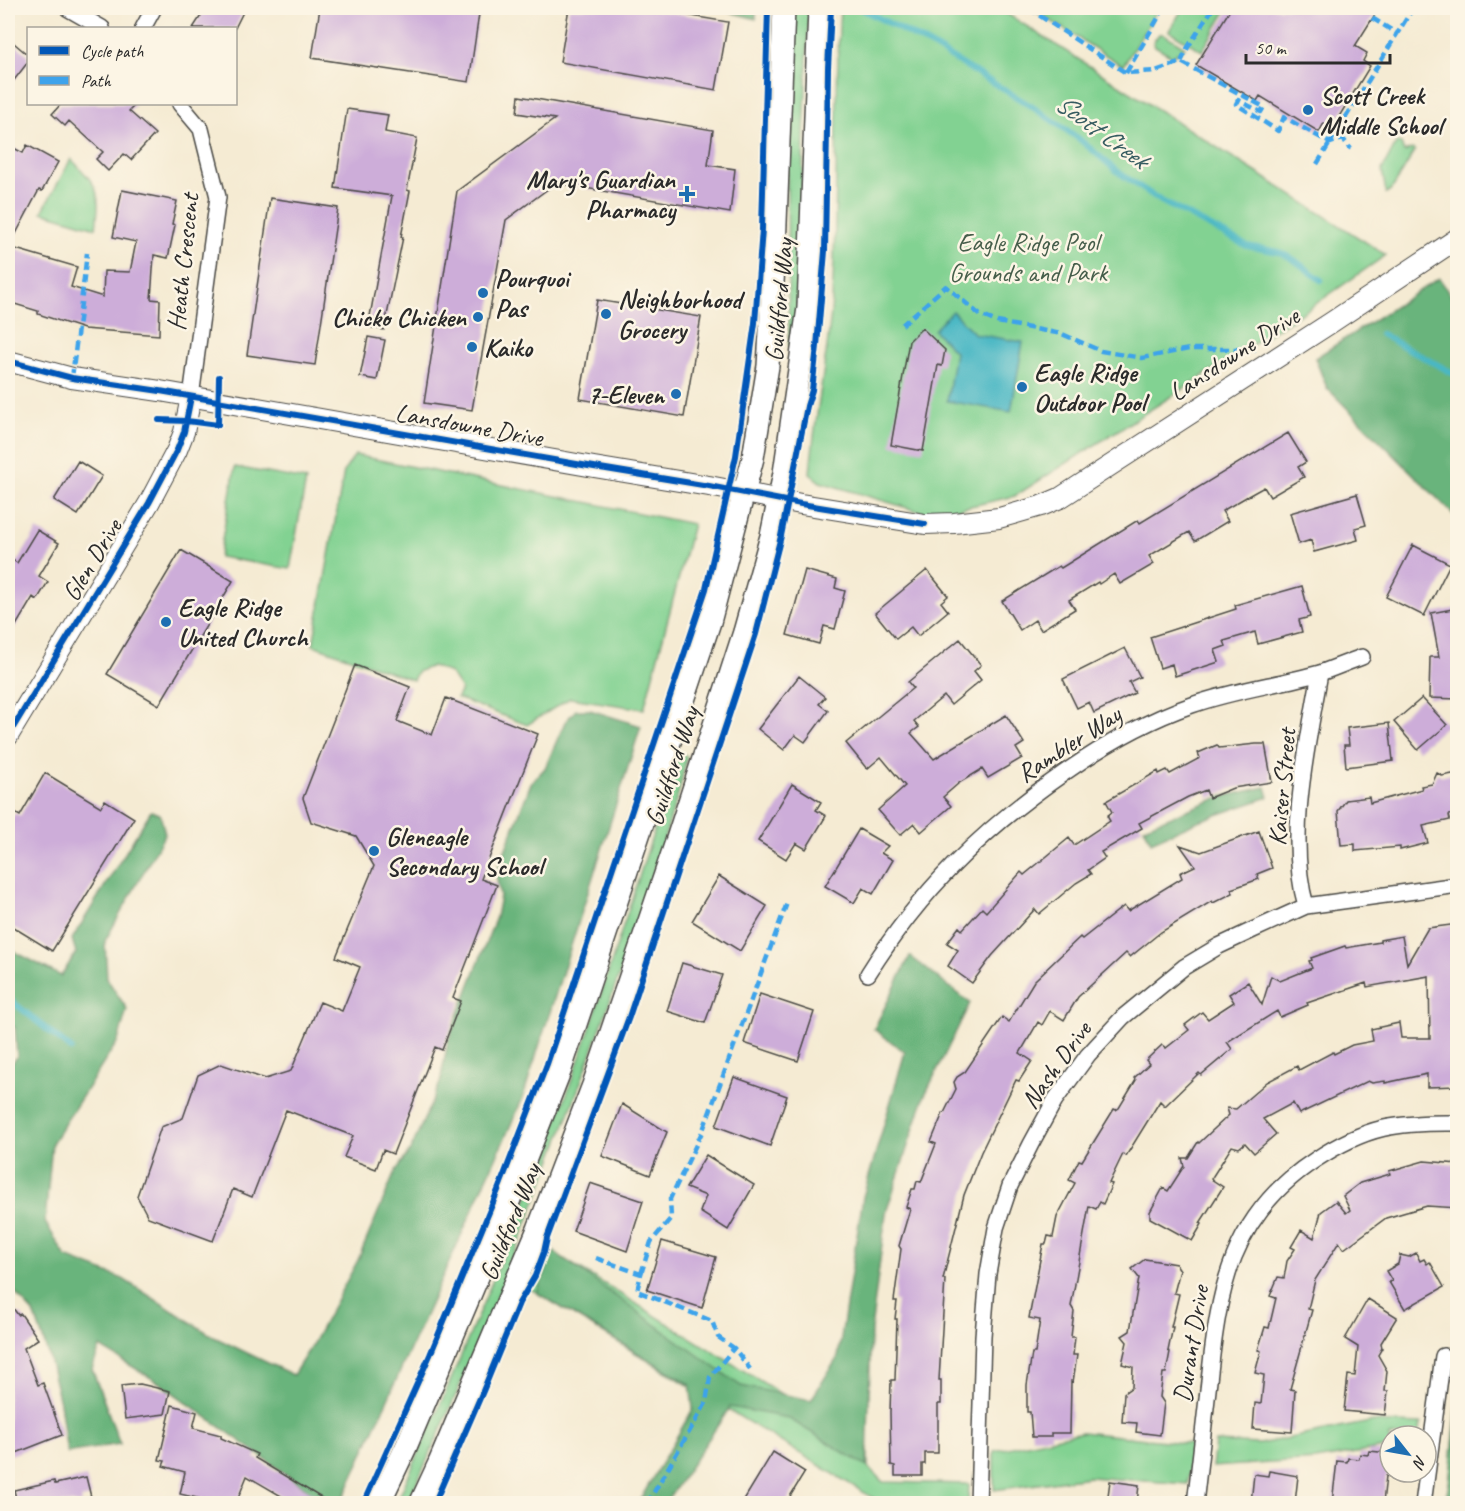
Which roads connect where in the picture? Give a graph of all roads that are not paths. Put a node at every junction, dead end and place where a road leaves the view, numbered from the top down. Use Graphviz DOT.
graph roads {
  1 [pos="67,8"];
  2 [pos="154,8"];
  3 [pos="784,8"];
  4 [pos="819,8"];
  5 [pos="100,27"];
  6 [pos="144,27"];
  7 [pos="181,105"];
  8 [pos="1458,238"];
  9 [pos="8,361"];
  10 [pos="191,397"];
  11 [pos="744,493"];
  12 [pos="779,500"];
  13 [pos="1362,657"];
  14 [pos="1320,673"];
  15 [pos="8,736"];
  16 [pos="1458,885"];
  17 [pos="1306,906"];
  18 [pos="868,974"];
  19 [pos="1458,1123"];
  20 [pos="1443,1356"];
  21 [pos="379,1503"];
  22 [pos="420,1503"];
  23 [pos="978,1503"];
  24 [pos="1195,1503"];
  25 [pos="1423,1503"];
  1 -- 5 [label="street"];
  2 -- 6 [label="street"];
  3 -- 11 [label="main road, Guildford Way"];
  4 -- 12 [label="main road, Guildford Way"];
  7 -- 10 [label="street, Heath Crescent"];
  8 -- 12 [label="street, Lansdowne Drive"];
  9 -- 10 [label="street, Lansdowne Drive"];
  10 -- 11 [label="street, Lansdowne Drive"];
  10 -- 15 [label="street, Glen Drive"];
  11 -- 12 [label="street, Lansdowne Drive"];
  11 -- 21 [label="main road, Guildford Way"];
  12 -- 22 [label="main road, Guildford Way"];
  13 -- 14 [label="street, Rambler Way"];
  14 -- 17 [label="street, Kaiser Street"];
  14 -- 18 [label="street, Rambler Way"];
  16 -- 17 [label="street, Nash Drive"];
  17 -- 23 [label="street, Nash Drive"];
  19 -- 24 [label="street, Durant Drive"];
  20 -- 25 [label="street"];
}
